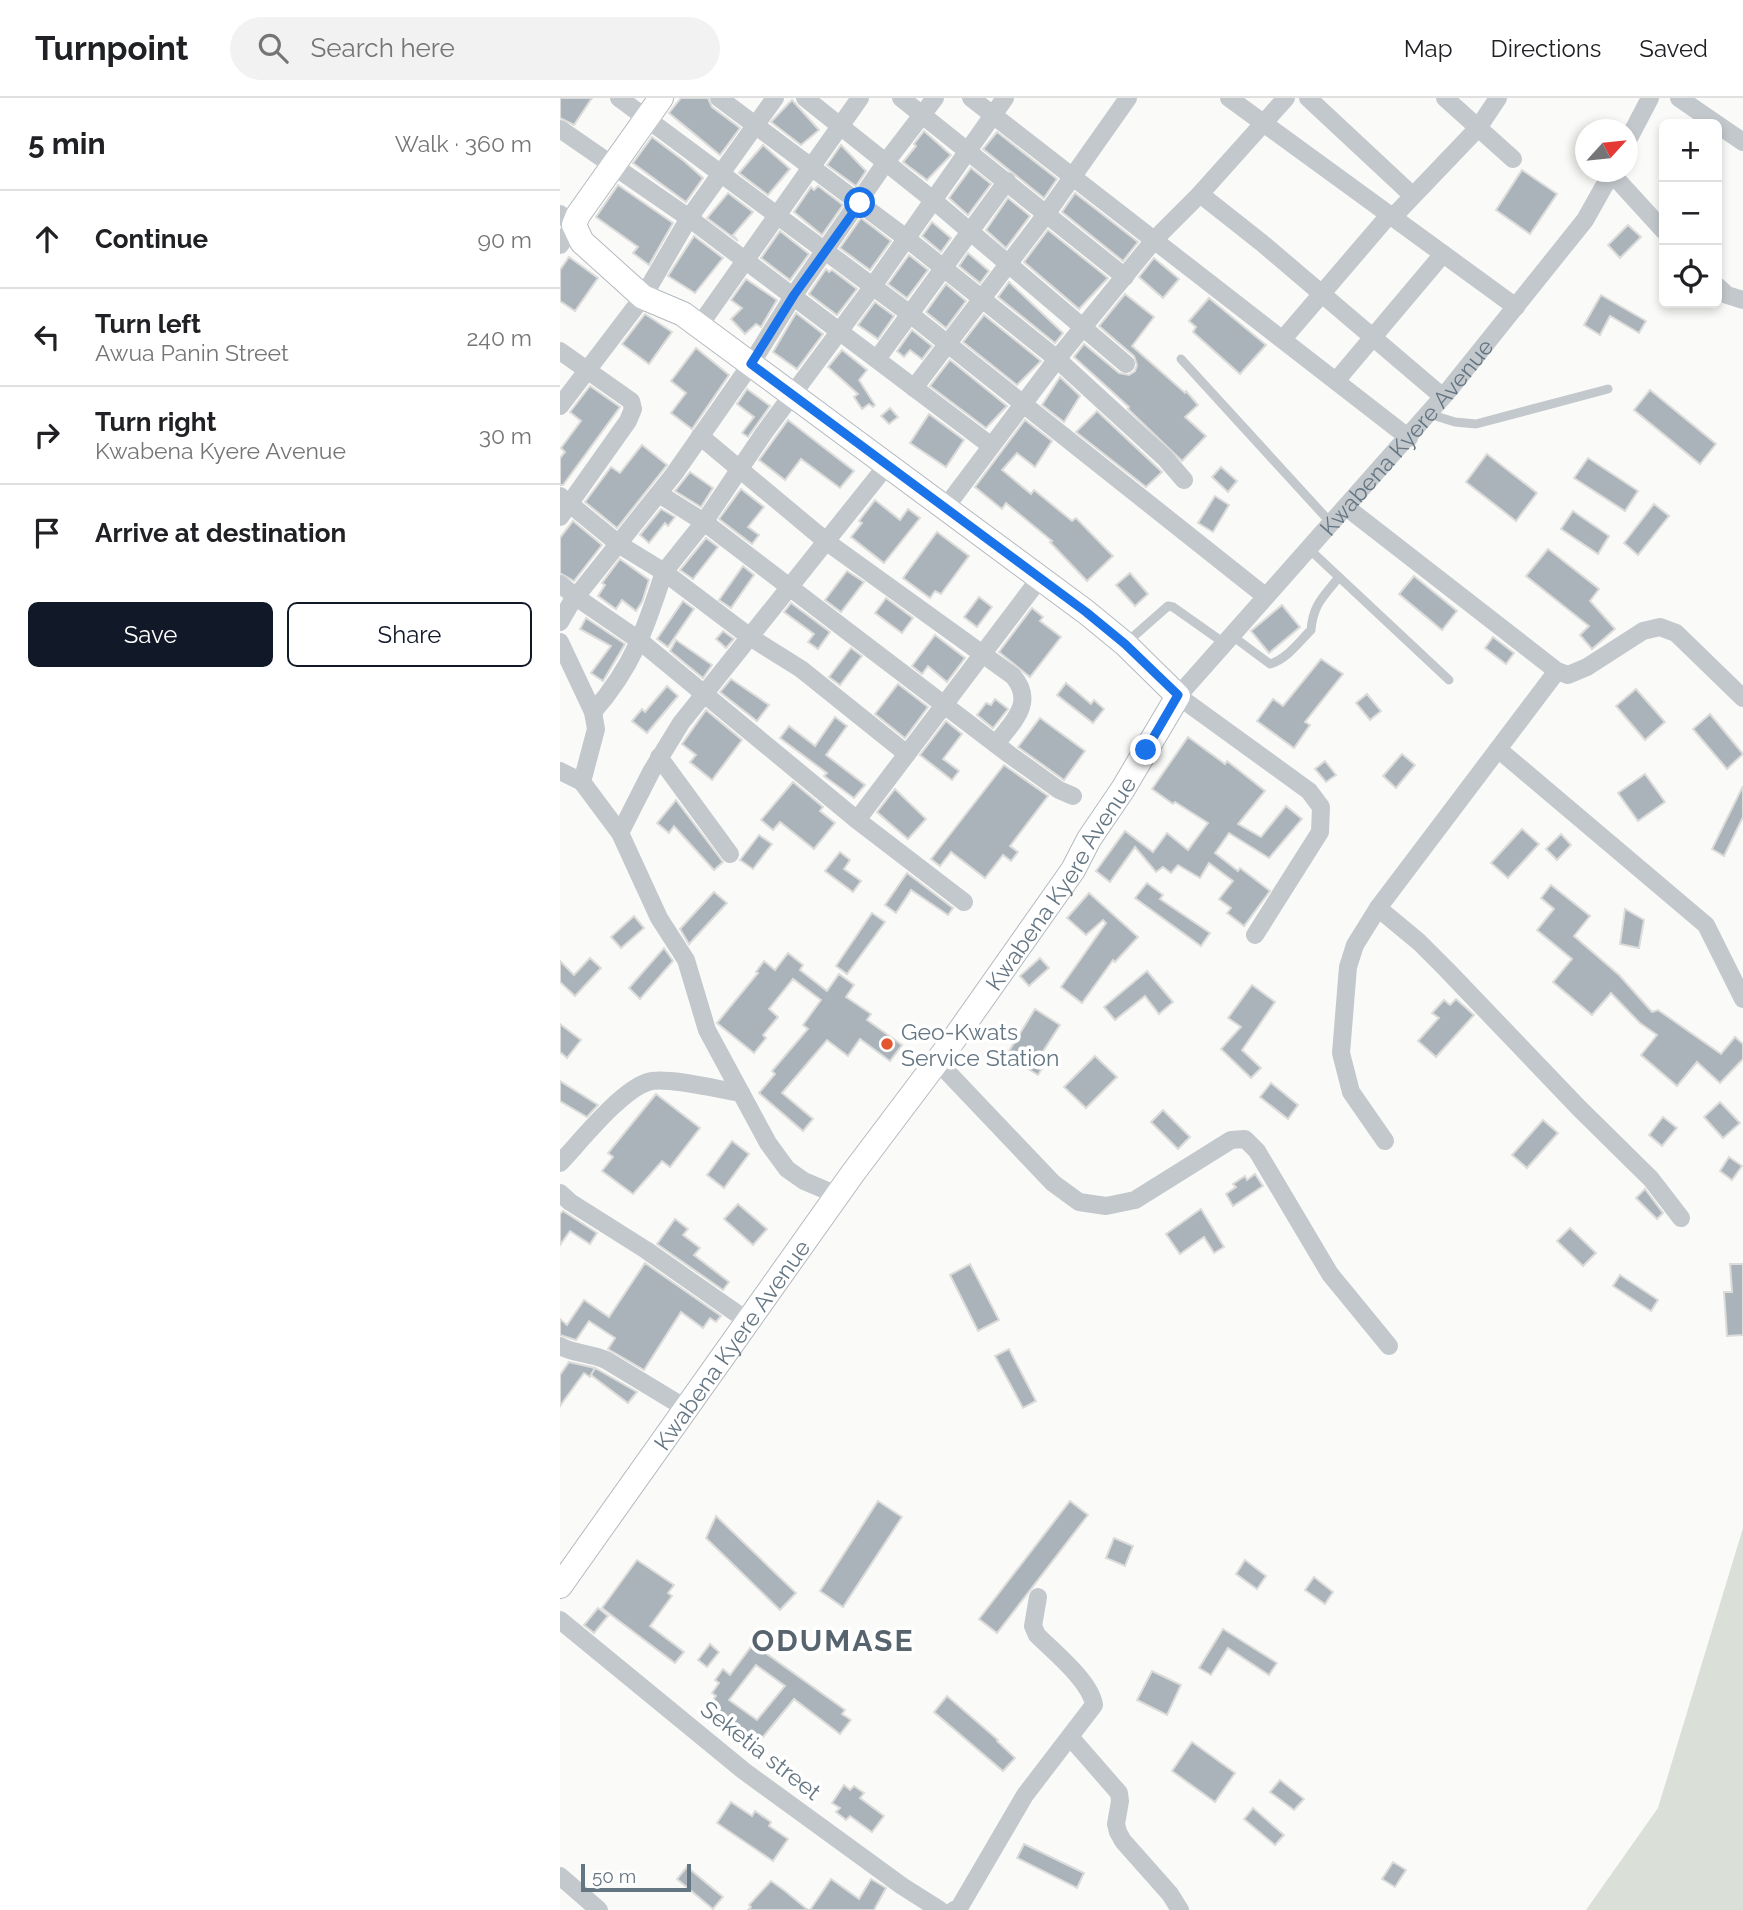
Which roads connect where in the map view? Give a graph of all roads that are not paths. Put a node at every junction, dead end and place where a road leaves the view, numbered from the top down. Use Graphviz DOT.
graph roads {
  1 [pos="619,98"];
  2 [pos="661,98"];
  3 [pos="719,98"];
  4 [pos="775,98"];
  5 [pos="805,98"];
  6 [pos="860,98"];
  7 [pos="901,98"];
  8 [pos="934,98"];
  9 [pos="971,98"];
  10 [pos="1005,98"];
  11 [pos="1128,98"];
  12 [pos="1229,98"];
  13 [pos="1286,98"];
  14 [pos="1308,98"];
  15 [pos="1445,98"];
  16 [pos="1498,98"];
  17 [pos="1650,98"];
  18 [pos="1679,98"];
  19 [pos="921,115"];
  20 [pos="993,115"];
  21 [pos="648,119"];
  22 [pos="1638,121"];
  23 [pos="1263,122"];
  24 [pos="756,124"];
  25 [pos="842,126"];
  26 [pos="1478,128"];
  27 [pos="560,129"];
  28 [pos="1743,142"];
  29 [pos="967,150"];
  30 [pos="1514,159"];
  31 [pos="886,162"];
  32 [pos="613,166"];
  33 [pos="812,166"];
  34 [pos="721,175"];
  35 [pos="1073,176"];
  36 [pos="1007,181"];
  37 [pos="1606,182"];
  38 [pos="1620,182"];
  39 [pos="1200,194"];
  40 [pos="1412,195"];
  41 [pos="933,200"];
  42 [pos="860,203"];
  43 [pos="1047,213"];
  44 [pos="1392,216"];
  45 [pos="777,217"];
  46 [pos="689,218"];
  47 [pos="1659,225"];
  48 [pos="565,228"];
  49 [pos="971,233"];
  50 [pos="906,238"];
  51 [pos="1155,239"];
  52 [pos="824,251"];
  53 [pos="1443,254"];
  54 [pos="745,261"];
  55 [pos="1008,264"];
  56 [pos="945,269"];
  57 [pos="1125,276"];
  58 [pos="873,286"];
  59 [pos="1722,290"];
  60 [pos="1321,293"];
  61 [pos="794,295"];
  62 [pos="643,297"];
  63 [pos="983,299"];
  64 [pos="1743,300"];
  65 [pos="1516,307"];
  66 [pos="910,314"];
  67 [pos="699,326"];
  68 [pos="1083,328"];
  69 [pos="840,332"];
  70 [pos="1372,337"];
  71 [pos="1283,339"];
  72 [pos="947,346"];
  73 [pos="560,351"];
  74 [pos="877,359"];
  75 [pos="1057,359"];
  76 [pos="1181,359"];
  77 [pos="751,364"];
  78 [pos="1126,364"];
  79 [pos="587,370"];
  80 [pos="1336,381"];
  81 [pos="914,388"];
  82 [pos="1608,389"];
  83 [pos="793,396"];
  84 [pos="1443,397"];
  85 [pos="1023,404"];
  86 [pos="560,406"];
  87 [pos="1429,414"];
  88 [pos="700,436"];
  89 [pos="1409,438"];
  90 [pos="990,445"];
  91 [pos="887,465"];
  92 [pos="740,468"];
  93 [pos="1184,481"];
  94 [pos="659,494"];
  95 [pos="563,506"];
  96 [pos="1346,507"];
  97 [pos="945,508"];
  98 [pos="704,522"];
  99 [pos="1331,523"];
  100 [pos="827,542"];
  101 [pos="620,545"];
  102 [pos="1308,548"];
  103 [pos="664,572"];
  104 [pos="1339,576"];
  105 [pos="1040,578"];
  106 [pos="560,583"];
  107 [pos="789,589"];
  108 [pos="1265,596"];
  109 [pos="576,597"];
  110 [pos="561,616"];
  111 [pos="750,637"];
  112 [pos="1228,639"];
  113 [pos="640,641"];
  114 [pos="560,642"];
  115 [pos="1125,644"];
  116 [pos="983,655"];
  117 [pos="1557,671"];
  118 [pos="1449,680"];
  119 [pos="704,695"];
  120 [pos="1178,695"];
  121 [pos="1743,698"];
  122 [pos="945,705"];
  123 [pos="593,712"];
  124 [pos="996,744"];
  125 [pos="1498,749"];
  126 [pos="907,754"];
  127 [pos="659,757"];
  128 [pos="560,771"];
  129 [pos="582,782"];
  130 [pos="1073,796"];
  131 [pos="857,820"];
  132 [pos="620,833"];
  133 [pos="730,854"];
  134 [pos="964,902"];
  135 [pos="1377,908"];
  136 [pos="1255,935"];
  137 [pos="1743,999"];
  138 [pos="937,1061"];
  139 [pos="741,1093"];
  140 [pos="1385,1141"];
  141 [pos="560,1163"];
  142 [pos="560,1193"];
  143 [pos="837,1195"];
  144 [pos="1681,1218"];
  145 [pos="749,1322"];
  146 [pos="560,1346"];
  147 [pos="1389,1346"];
  148 [pos="687,1409"];
  149 [pos="560,1586"];
  150 [pos="1038,1597"];
  151 [pos="560,1620"];
  152 [pos="1071,1738"];
  153 [pos="560,1876"];
  154 [pos="599,1910"];
  155 [pos="940,1910"];
  156 [pos="954,1910"];
  157 [pos="1180,1910"];
  1 -- 21 [label="street"];
  2 -- 21 [label="main road"];
  3 -- 24 [label="street"];
  4 -- 24 [label="street"];
  5 -- 25 [label="street"];
  6 -- 25 [label="street"];
  7 -- 19 [label="street"];
  8 -- 19 [label="street"];
  9 -- 20 [label="street"];
  10 -- 20 [label="street"];
  11 -- 35 [label="street"];
  12 -- 23 [label="street"];
  13 -- 23 [label="street"];
  14 -- 40 [label="street"];
  15 -- 26 [label="street"];
  16 -- 26 [label="street"];
  17 -- 22 [label="street"];
  18 -- 28 [label="street"];
  19 -- 29 [label="street"];
  19 -- 31 [label="street"];
  20 -- 29 [label="street"];
  20 -- 35 [label="street"];
  21 -- 32 [label="main road"];
  21 -- 34 [label="street"];
  23 -- 39 [label="street"];
  23 -- 44 [label="street"];
  24 -- 33 [label="street"];
  24 -- 34 [label="street"];
  25 -- 31 [label="street"];
  25 -- 33 [label="street"];
  26 -- 30 [label="street"];
  26 -- 40 [label="street"];
  27 -- 32 [label="street"];
  29 -- 36 [label="street"];
  29 -- 41 [label="street"];
  31 -- 41 [label="street"];
  31 -- 42 [label="street"];
  32 -- 46 [label="street"];
  32 -- 48 [label="main road"];
  33 -- 42 [label="street"];
  33 -- 45 [label="street"];
  34 -- 45 [label="street"];
  34 -- 46 [label="street"];
  35 -- 43 [label="street"];
  35 -- 51 [label="street"];
  36 -- 43 [label="street"];
  36 -- 49 [label="street"];
  37 -- 65 [label="street, Kwabena Kyere Avenue"];
  38 -- 47 [label="street"];
  39 -- 51 [label="street"];
  39 -- 60 [label="street"];
  40 -- 44 [label="street"];
  41 -- 49 [label="street"];
  41 -- 50 [label="street"];
  42 -- 50 [label="street"];
  42 -- 52 [label="street"];
  43 -- 55 [label="street"];
  43 -- 57 [label="street"];
  44 -- 53 [label="street"];
  44 -- 60 [label="street"];
  45 -- 52 [label="street"];
  45 -- 54 [label="street"];
  46 -- 54 [label="street"];
  46 -- 62 [label="street"];
  48 -- 62 [label="main road"];
  49 -- 55 [label="street"];
  49 -- 56 [label="street"];
  50 -- 56 [label="street"];
  50 -- 58 [label="street"];
  51 -- 57 [label="street"];
  51 -- 71 [label="street"];
  52 -- 58 [label="street"];
  52 -- 61 [label="street"];
  53 -- 65 [label="street"];
  53 -- 70 [label="street"];
  54 -- 61 [label="street"];
  54 -- 67 [label="street"];
  55 -- 63 [label="street"];
  55 -- 68 [label="street"];
  56 -- 63 [label="street"];
  56 -- 66 [label="street"];
  57 -- 68 [label="street"];
  58 -- 66 [label="street"];
  58 -- 69 [label="street"];
  59 -- 64 [label="street"];
  60 -- 70 [label="street"];
  60 -- 71 [label="street"];
  61 -- 69 [label="street"];
  61 -- 77 [label="street"];
  62 -- 67 [label="main road"];
  62 -- 79 [label="street"];
  63 -- 72 [label="street"];
  63 -- 75 [label="street"];
  65 -- 84 [label="street, Kwabena Kyere Avenue"];
  66 -- 72 [label="street"];
  66 -- 74 [label="street"];
  67 -- 77 [label="main road"];
  68 -- 75 [label="street"];
  68 -- 78 [label="street"];
  69 -- 74 [label="street"];
  69 -- 83 [label="street"];
  70 -- 80 [label="street"];
  70 -- 84 [label="street"];
  71 -- 80 [label="street"];
  72 -- 81 [label="street"];
  72 -- 85 [label="street"];
  73 -- 79 [label="street"];
  74 -- 81 [label="street"];
  75 -- 85 [label="street"];
  75 -- 93 [label="street"];
  76 -- 99 [label="lane"];
  77 -- 83 [label="main road"];
  77 -- 88 [label="street"];
  79 -- 86 [label="street"];
  79 -- 95 [label="street"];
  80 -- 89 [label="street"];
  81 -- 90 [label="street"];
  82 -- 87 [label="lane"];
  83 -- 91 [label="main road"];
  83 -- 92 [label="street"];
  84 -- 87 [label="street, Kwabena Kyere Avenue"];
  85 -- 90 [label="street"];
  85 -- 108 [label="street"];
  87 -- 89 [label="street, Kwabena Kyere Avenue"];
  88 -- 92 [label="street"];
  88 -- 94 [label="street"];
  89 -- 96 [label="street, Kwabena Kyere Avenue"];
  90 -- 97 [label="street"];
  91 -- 97 [label="main road"];
  91 -- 100 [label="street"];
  92 -- 98 [label="street"];
  92 -- 100 [label="street"];
  94 -- 98 [label="street"];
  94 -- 101 [label="street"];
  95 -- 101 [label="street"];
  96 -- 99 [label="street, Kwabena Kyere Avenue"];
  96 -- 117 [label="street"];
  97 -- 105 [label="main road"];
  98 -- 103 [label="street"];
  98 -- 107 [label="street"];
  99 -- 102 [label="street, Kwabena Kyere Avenue"];
  100 -- 107 [label="street"];
  100 -- 116 [label="street"];
  101 -- 103 [label="street"];
  101 -- 109 [label="street"];
  102 -- 104 [label="lane"];
  102 -- 108 [label="street, Kwabena Kyere Avenue"];
  103 -- 111 [label="street"];
  103 -- 113 [label="street"];
  104 -- 112 [label="lane"];
  104 -- 118 [label="lane"];
  105 -- 115 [label="main road"];
  105 -- 116 [label="street"];
  106 -- 109 [label="street"];
  107 -- 111 [label="street"];
  107 -- 122 [label="street"];
  108 -- 112 [label="street, Kwabena Kyere Avenue"];
  109 -- 110 [label="street"];
  109 -- 113 [label="street"];
  111 -- 119 [label="street"];
  111 -- 126 [label="street"];
  112 -- 115 [label="lane"];
  112 -- 120 [label="street, Kwabena Kyere Avenue"];
  113 -- 119 [label="street"];
  113 -- 123 [label="street"];
  114 -- 123 [label="street"];
  115 -- 120 [label="main road"];
  116 -- 122 [label="street"];
  116 -- 124 [label="street"];
  117 -- 121 [label="street"];
  117 -- 125 [label="street"];
  119 -- 127 [label="street"];
  119 -- 131 [label="street"];
  120 -- 136 [label="street"];
  120 -- 138 [label="main road, Kwabena Kyere Avenue"];
  122 -- 124 [label="street"];
  122 -- 126 [label="street"];
  123 -- 129 [label="street"];
  124 -- 130 [label="street"];
  125 -- 135 [label="street"];
  125 -- 137 [label="street"];
  126 -- 131 [label="street"];
  127 -- 132 [label="street"];
  127 -- 133 [label="street"];
  128 -- 129 [label="street"];
  129 -- 132 [label="street"];
  131 -- 134 [label="street"];
  132 -- 139 [label="street"];
  135 -- 140 [label="street"];
  135 -- 144 [label="street"];
  138 -- 143 [label="main road, Kwabena Kyere Avenue"];
  138 -- 147 [label="street"];
  139 -- 141 [label="street"];
  139 -- 143 [label="street"];
  142 -- 145 [label="street"];
  143 -- 145 [label="main road, Kwabena Kyere Avenue"];
  145 -- 148 [label="main road, Kwabena Kyere Avenue"];
  146 -- 148 [label="street"];
  148 -- 149 [label="main road, Kwabena Kyere Avenue"];
  150 -- 152 [label="street"];
  151 -- 155 [label="street, Seketia street"];
  152 -- 156 [label="street"];
  152 -- 157 [label="street"];
  153 -- 154 [label="street"];
}
